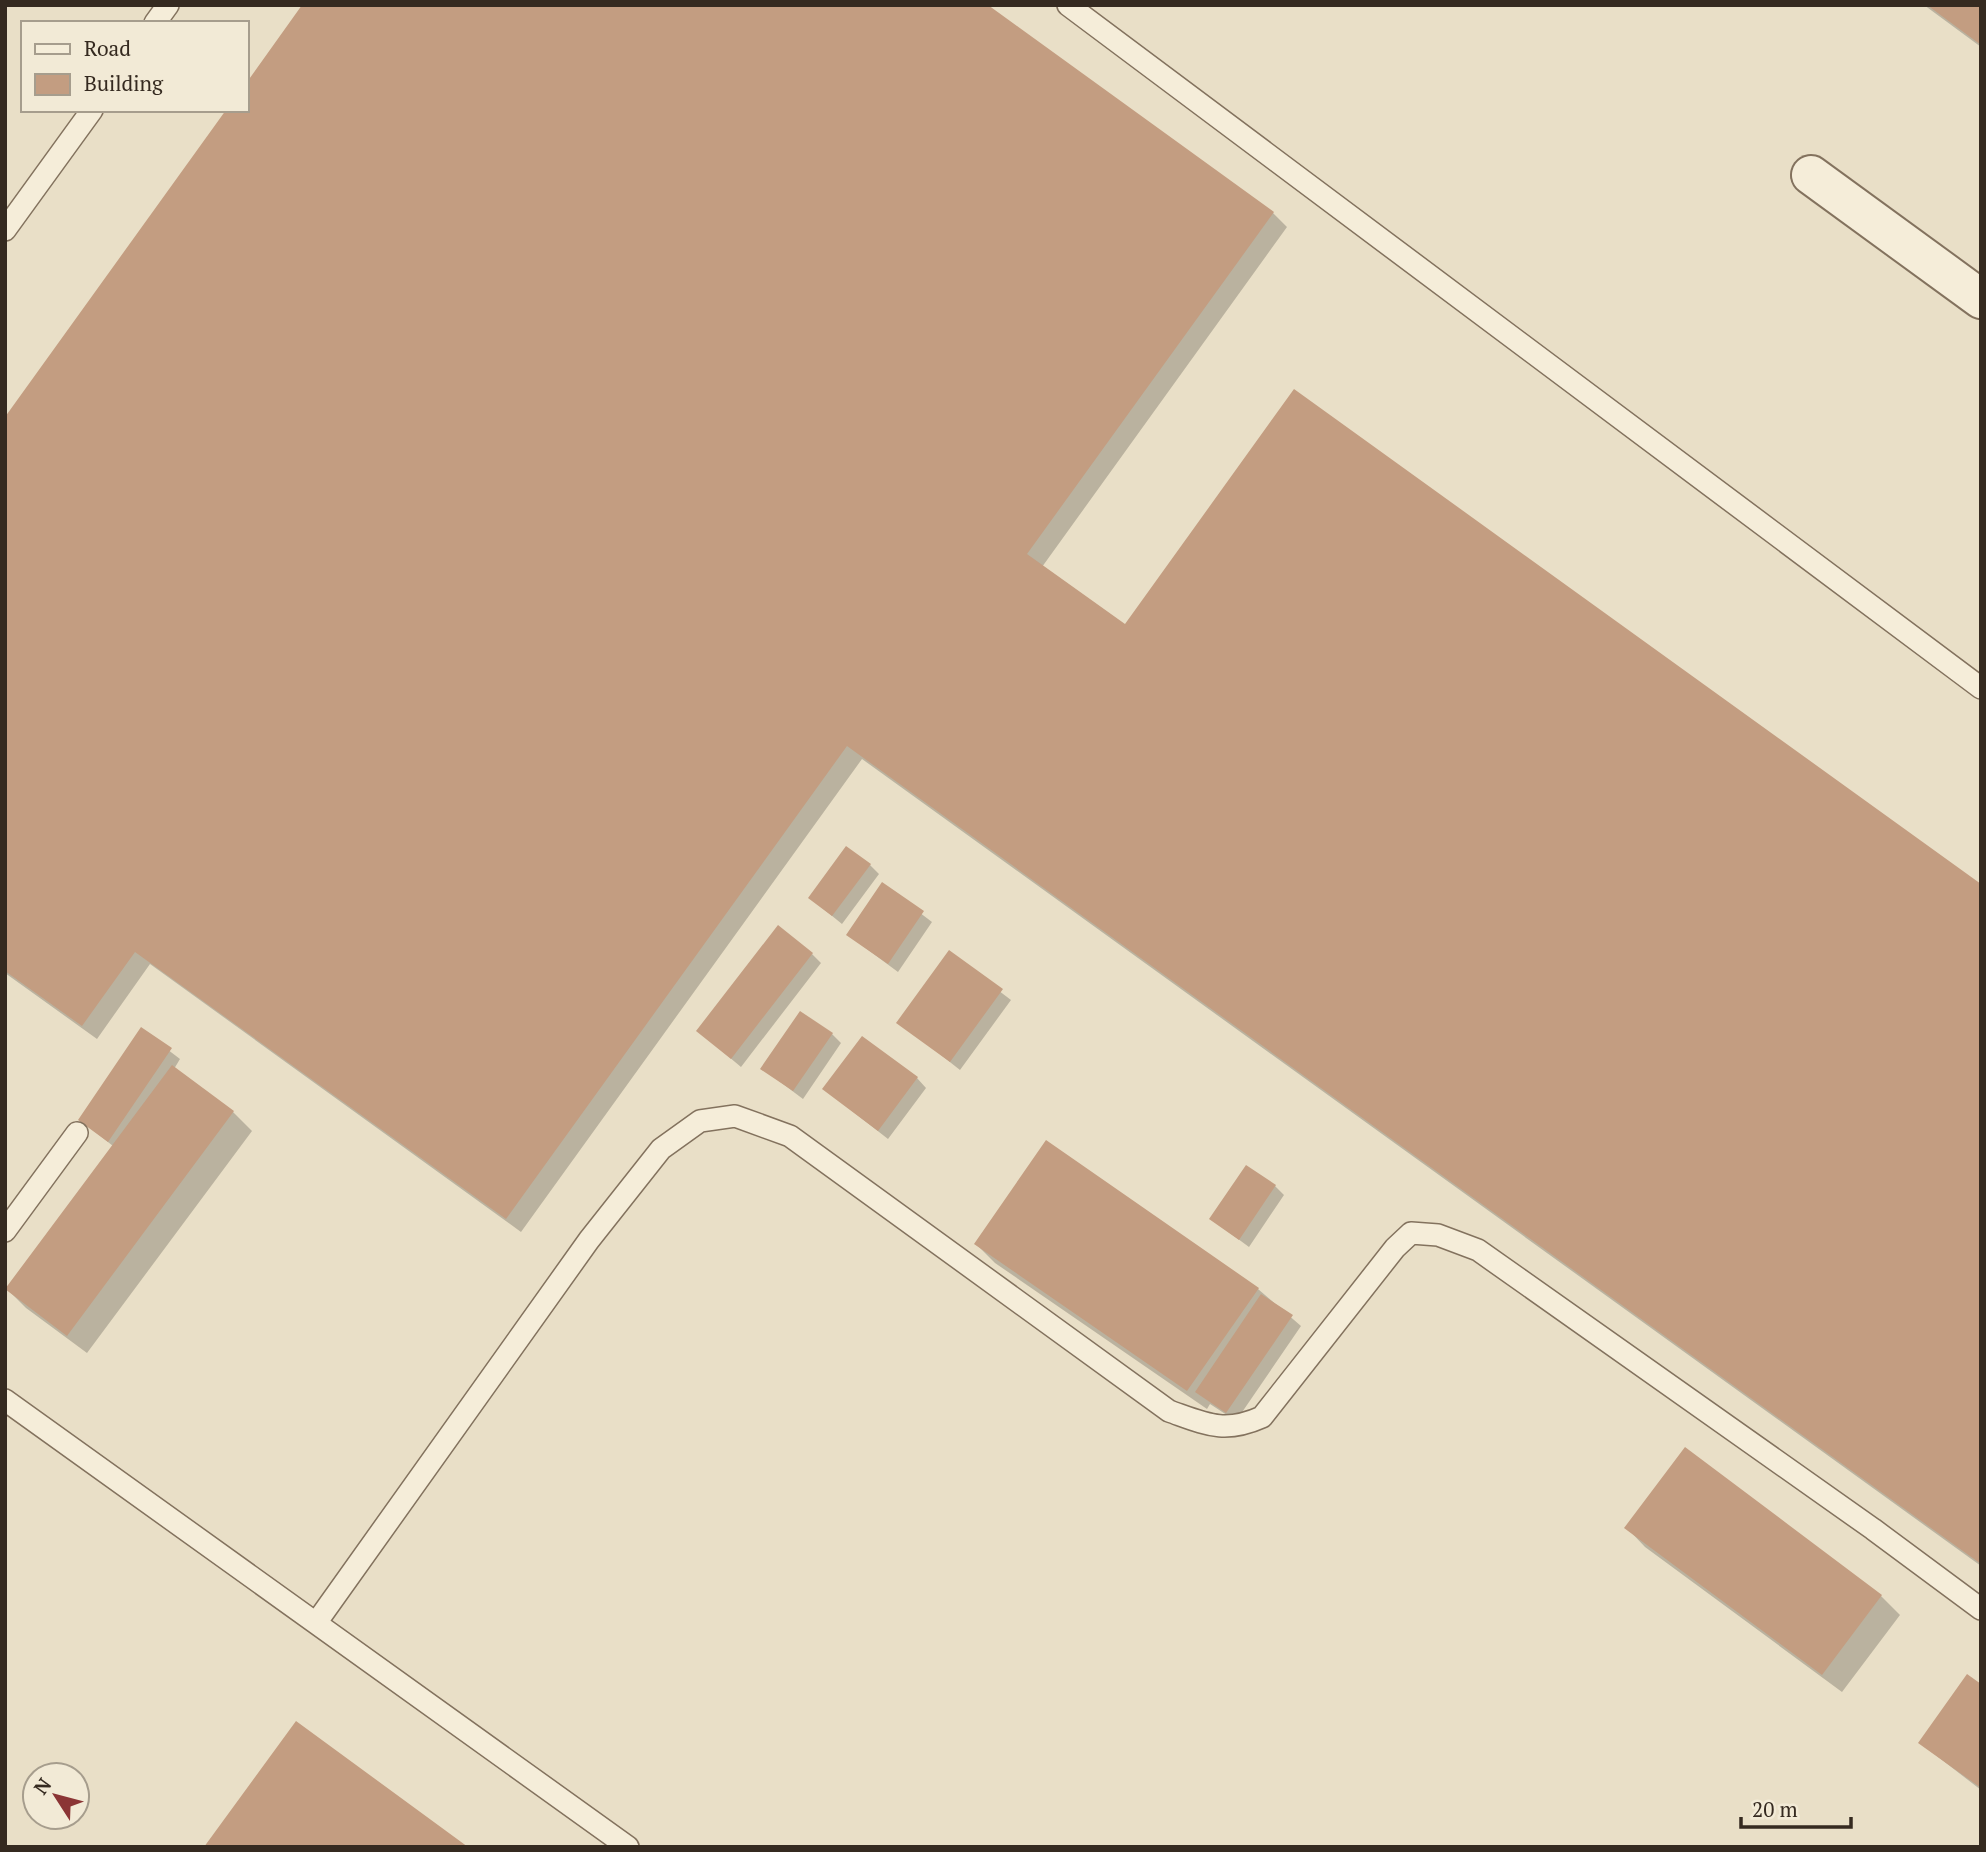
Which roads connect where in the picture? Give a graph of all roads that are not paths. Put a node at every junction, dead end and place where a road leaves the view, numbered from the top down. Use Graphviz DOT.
graph roads {
  1 [pos="168,5"];
  2 [pos="1068,5"];
  3 [pos="156,21"];
  4 [pos="91,112"];
  5 [pos="1811,175"];
  6 [pos="5,230"];
  7 [pos="1981,299"];
  8 [pos="1981,688"];
  9 [pos="77,1133"];
  10 [pos="5,1231"];
  11 [pos="5,1400"];
  12 [pos="1981,1609"];
  13 [pos="316,1623"];
  14 [pos="628,1847"];
  1 -- 3 [label="lane"];
  2 -- 8 [label="lane"];
  4 -- 6 [label="lane"];
  5 -- 7 [label="street"];
  9 -- 10 [label="lane"];
  11 -- 13 [label="lane"];
  12 -- 13 [label="lane"];
  13 -- 14 [label="lane"];
}
